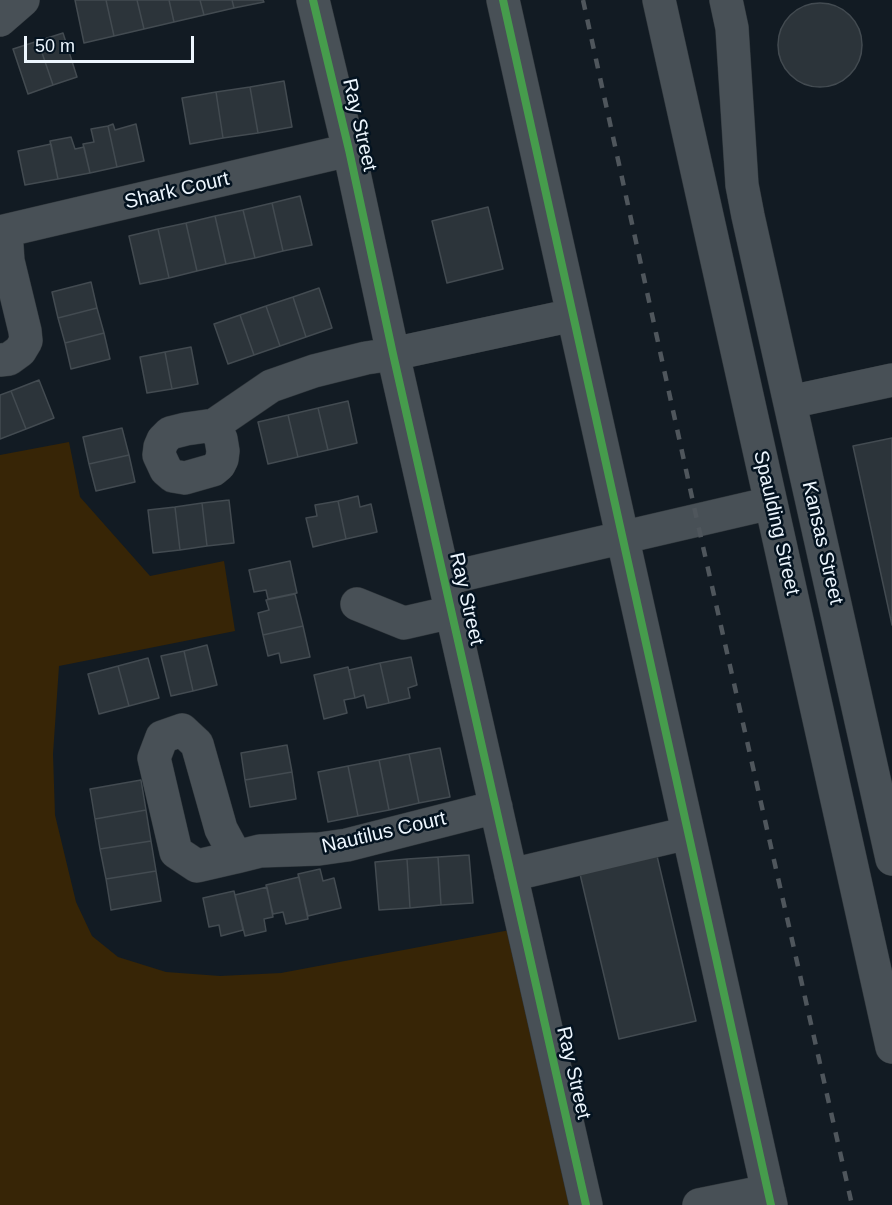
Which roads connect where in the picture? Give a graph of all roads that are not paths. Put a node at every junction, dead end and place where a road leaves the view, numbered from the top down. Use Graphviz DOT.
graph roads {
  1 [pos="24,0"];
  2 [pos="314,0"];
  3 [pos="503,0"];
  4 [pos="659,0"];
  5 [pos="726,0"];
  6 [pos="0,20"];
  7 [pos="349,150"];
  8 [pos="3,231"];
  9 [pos="573,315"];
  10 [pos="393,354"];
  11 [pos="0,360"];
  12 [pos="892,380"];
  13 [pos="790,402"];
  14 [pos="214,425"];
  15 [pos="771,503"];
  16 [pos="623,537"];
  17 [pos="444,579"];
  18 [pos="357,604"];
  19 [pos="452,612"];
  20 [pos="885,787"];
  21 [pos="496,807"];
  22 [pos="688,833"];
  23 [pos="236,857"];
  24 [pos="892,859"];
  25 [pos="511,875"];
  26 [pos="892,1047"];
  27 [pos="769,1198"];
  28 [pos="586,1205"];
  29 [pos="699,1205"];
  1 -- 6 [label="street"];
  2 -- 7 [label="street, Ray Street"];
  3 -- 9 [label="street"];
  4 -- 15 [label="street, Spaulding Street"];
  5 -- 13 [label="street, Kansas Street"];
  7 -- 8 [label="street, Shark Court"];
  7 -- 10 [label="street, Ray Street"];
  8 -- 11 [label="street, Shark Court"];
  9 -- 10 [label="street"];
  9 -- 16 [label="street"];
  10 -- 14 [label="street"];
  10 -- 17 [label="street, Ray Street"];
  12 -- 13 [label="street"];
  13 -- 20 [label="street, Kansas Street"];
  15 -- 16 [label="street"];
  15 -- 26 [label="street, Spaulding Street"];
  16 -- 17 [label="street"];
  16 -- 22 [label="street"];
  17 -- 19 [label="street, Ray Street"];
  18 -- 19 [label="street"];
  19 -- 21 [label="street, Ray Street"];
  20 -- 24 [label="street, Kansas Street"];
  21 -- 23 [label="street, Nautilus Court"];
  21 -- 25 [label="street, Ray Street"];
  22 -- 25 [label="street"];
  22 -- 27 [label="street"];
  25 -- 28 [label="street, Ray Street"];
  27 -- 29 [label="street"];
}
